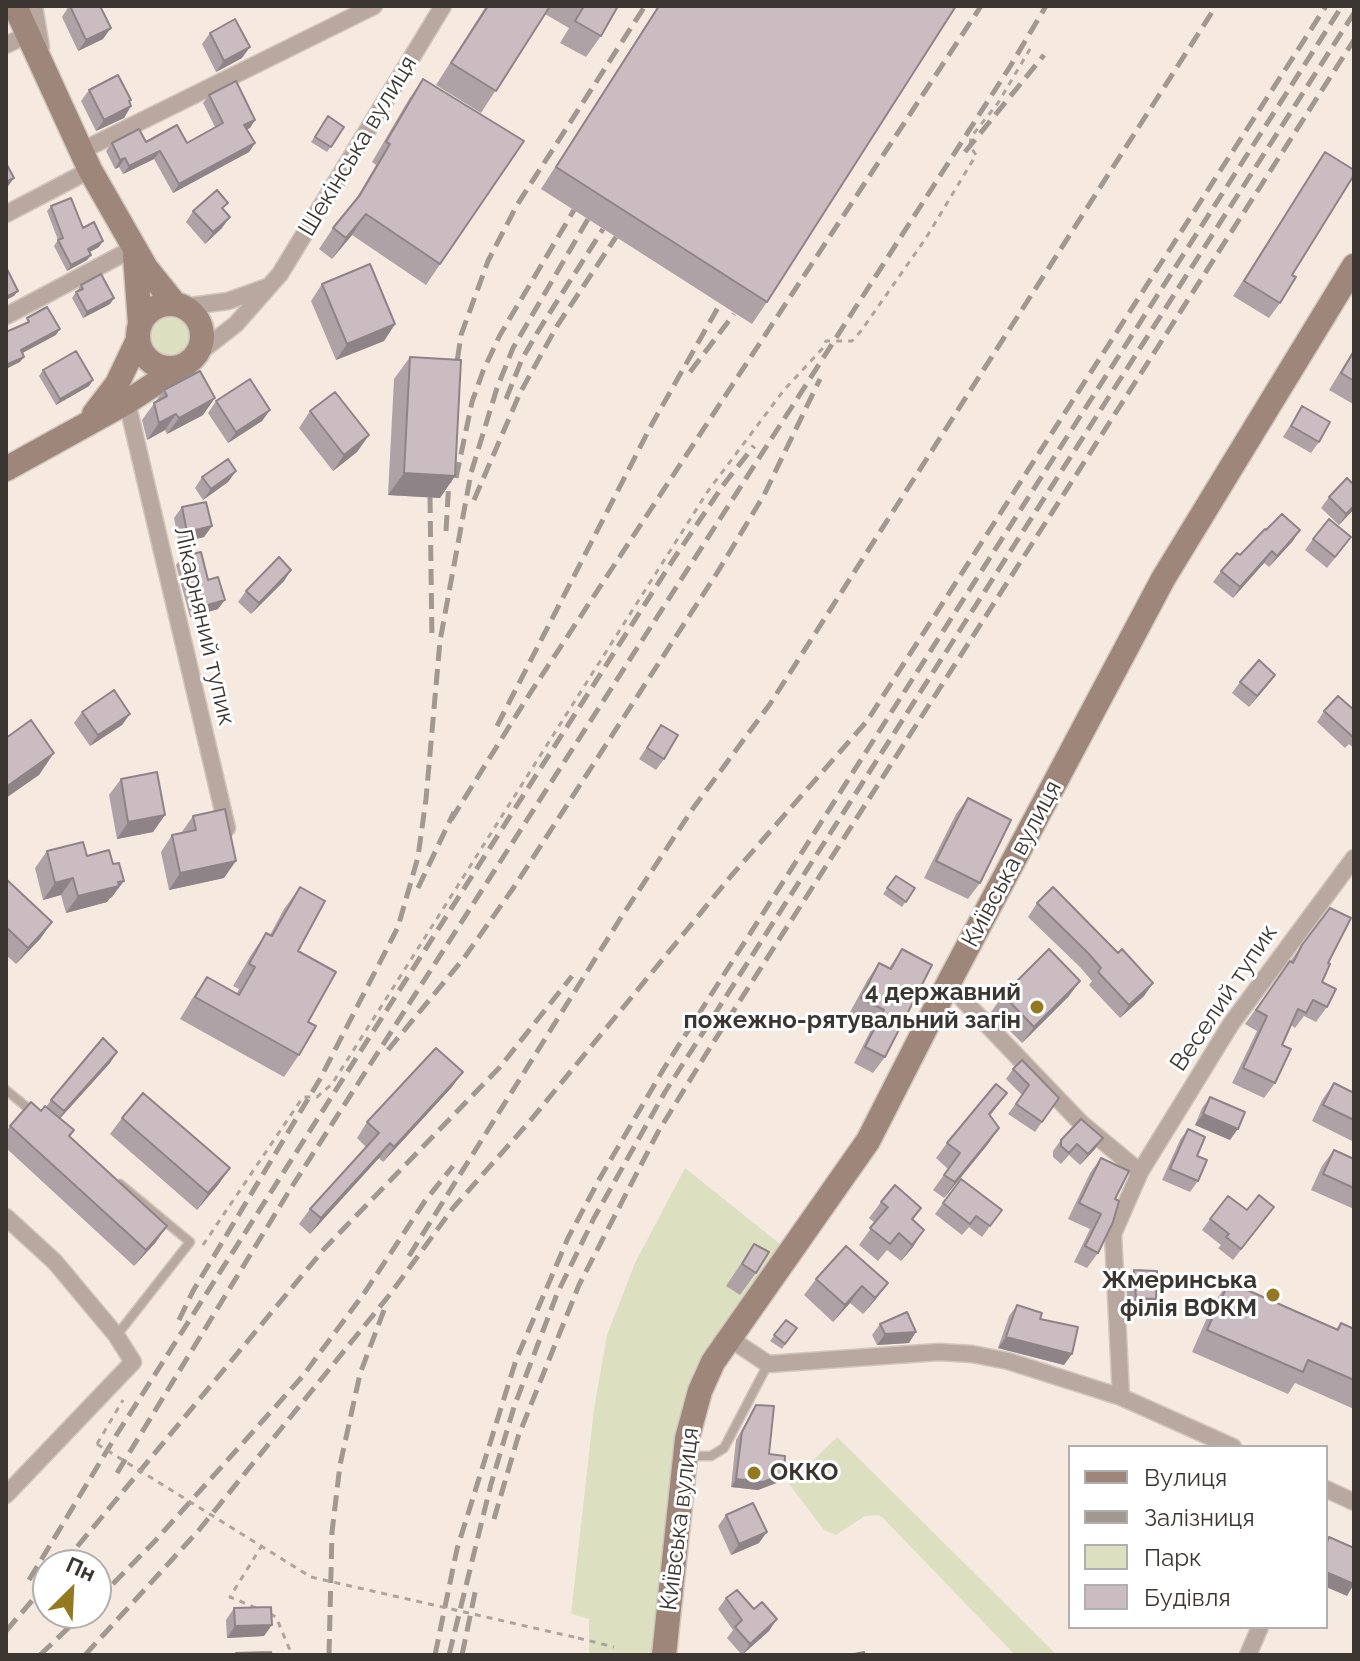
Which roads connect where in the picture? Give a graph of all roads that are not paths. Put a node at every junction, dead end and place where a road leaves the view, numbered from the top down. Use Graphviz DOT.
graph roads {
  1 [pos="15,6"];
  2 [pos="34,6"];
  3 [pos="374,6"];
  4 [pos="443,6"];
  5 [pos="29,34"];
  6 [pos="6,45"];
  7 [pos="46,73"];
  8 [pos="86,160"];
  9 [pos="6,214"];
  10 [pos="134,248"];
  11 [pos="1352,274"];
  12 [pos="272,285"];
  13 [pos="179,306"];
  14 [pos="6,316"];
  15 [pos="139,331"];
  16 [pos="188,361"];
  17 [pos="127,402"];
  18 [pos="87,422"];
  19 [pos="6,469"];
  20 [pos="231,846"];
  21 [pos="1354,858"];
  22 [pos="948,984"];
  23 [pos="6,1090"];
  24 [pos="43,1120"];
  25 [pos="1140,1172"];
  26 [pos="117,1181"];
  27 [pos="7,1218"];
  28 [pos="116,1335"];
  29 [pos="729,1338"];
  30 [pos="768,1364"];
  31 [pos="1121,1397"];
  32 [pos="1229,1445"];
  33 [pos="684,1456"];
  34 [pos="1328,1490"];
  35 [pos="6,1495"];
  36 [pos="1354,1502"];
  37 [pos="1259,1629"];
  38 [pos="664,1655"];
  39 [pos="1248,1655"];
  1 -- 5 [label="street"];
  2 -- 7 [label="street"];
  3 -- 8 [label="street"];
  4 -- 12 [label="street, Шекінська вулиця"];
  5 -- 6 [label="street"];
  5 -- 7 [label="street"];
  7 -- 8 [label="street"];
  8 -- 9 [label="street"];
  8 -- 10 [label="street"];
  10 -- 13 [label="street"];
  10 -- 14 [label="street"];
  10 -- 15 [label="street"];
  11 -- 22 [label="street, Київська вулиця"];
  12 -- 13 [label="street"];
  12 -- 16 [label="street, Шекінська вулиця"];
  13 -- 15 [label="street"];
  13 -- 16 [label="street"];
  15 -- 16 [label="street"];
  15 -- 18 [label="street, Шекінська вулиця"];
  16 -- 17 [label="street, Шекінська вулиця"];
  17 -- 18 [label="street, Шекінська вулиця"];
  17 -- 20 [label="street, Лікарняний тупик"];
  18 -- 19 [label="street, Шекінська вулиця"];
  21 -- 25 [label="street, Веселий тупик"];
  22 -- 25 [label="street"];
  22 -- 29 [label="street, Київська вулиця"];
  23 -- 24 [label="lane"];
  25 -- 31 [label="street, Веселий тупик"];
  26 -- 28 [label="lane"];
  27 -- 28 [label="street"];
  28 -- 35 [label="street"];
  29 -- 30 [label="street"];
  29 -- 33 [label="street, Київська вулиця"];
  30 -- 31 [label="street"];
  30 -- 33 [label="lane"];
  31 -- 32 [label="street"];
  33 -- 38 [label="street, Київська вулиця"];
  34 -- 36 [label="street"];
  37 -- 39 [label="street"];
}
